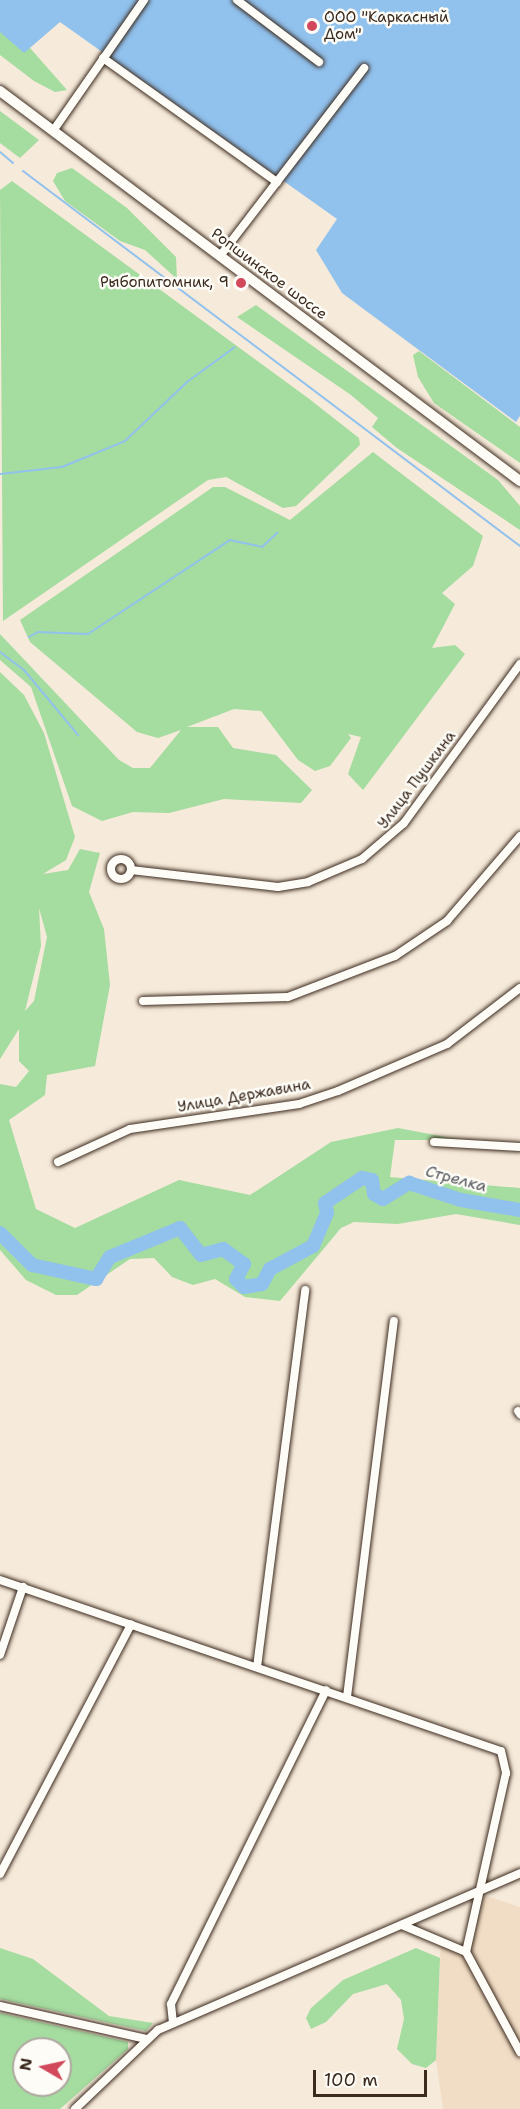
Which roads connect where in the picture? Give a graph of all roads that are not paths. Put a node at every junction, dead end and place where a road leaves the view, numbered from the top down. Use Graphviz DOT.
graph roads {
  1 [pos="144,0"];
  2 [pos="237,0"];
  3 [pos="103,58"];
  4 [pos="320,62"];
  5 [pos="364,68"];
  6 [pos="0,91"];
  7 [pos="53,132"];
  8 [pos="277,182"];
  9 [pos="220,256"];
  10 [pos="520,481"];
  11 [pos="520,664"];
  12 [pos="520,836"];
  13 [pos="132,870"];
  14 [pos="520,988"];
  15 [pos="142,1001"];
  16 [pos="434,1142"];
  17 [pos="520,1147"];
  18 [pos="58,1162"];
  19 [pos="305,1290"];
  20 [pos="394,1321"];
  21 [pos="0,1580"];
  22 [pos="23,1587"];
  23 [pos="131,1624"];
  24 [pos="3,1635"];
  25 [pos="0,1655"];
  26 [pos="257,1666"];
  27 [pos="326,1690"];
  28 [pos="347,1697"];
  29 [pos="520,1873"];
  30 [pos="0,1874"];
  31 [pos="478,1893"];
  32 [pos="402,1925"];
  33 [pos="466,1952"];
  34 [pos="0,2006"];
  35 [pos="173,2024"];
  36 [pos="146,2039"];
  37 [pos="520,2052"];
  38 [pos="75,2109"];
  1 -- 3 [label="street"];
  2 -- 4 [label="street"];
  3 -- 7 [label="street"];
  3 -- 8 [label="street"];
  5 -- 8 [label="street"];
  6 -- 7 [label="main road, Ропшинское шоссе"];
  7 -- 9 [label="main road, Ропшинское шоссе"];
  8 -- 9 [label="street"];
  9 -- 10 [label="main road, Ропшинское шоссе"];
  11 -- 13 [label="street, Улица Пушкина"];
  12 -- 15 [label="street"];
  14 -- 18 [label="street, Улица Державина"];
  16 -- 17 [label="street"];
  19 -- 26 [label="street"];
  20 -- 28 [label="street"];
  21 -- 22 [label="street"];
  22 -- 23 [label="street"];
  22 -- 24 [label="street"];
  23 -- 26 [label="street"];
  23 -- 30 [label="street"];
  24 -- 25 [label="street"];
  26 -- 27 [label="street"];
  27 -- 28 [label="street"];
  27 -- 35 [label="street"];
  28 -- 31 [label="street"];
  29 -- 31 [label="street"];
  31 -- 32 [label="street"];
  31 -- 33 [label="street"];
  32 -- 33 [label="street"];
  32 -- 35 [label="street"];
  33 -- 37 [label="street"];
  34 -- 36 [label="street"];
  35 -- 36 [label="street"];
  36 -- 38 [label="street"];
}
